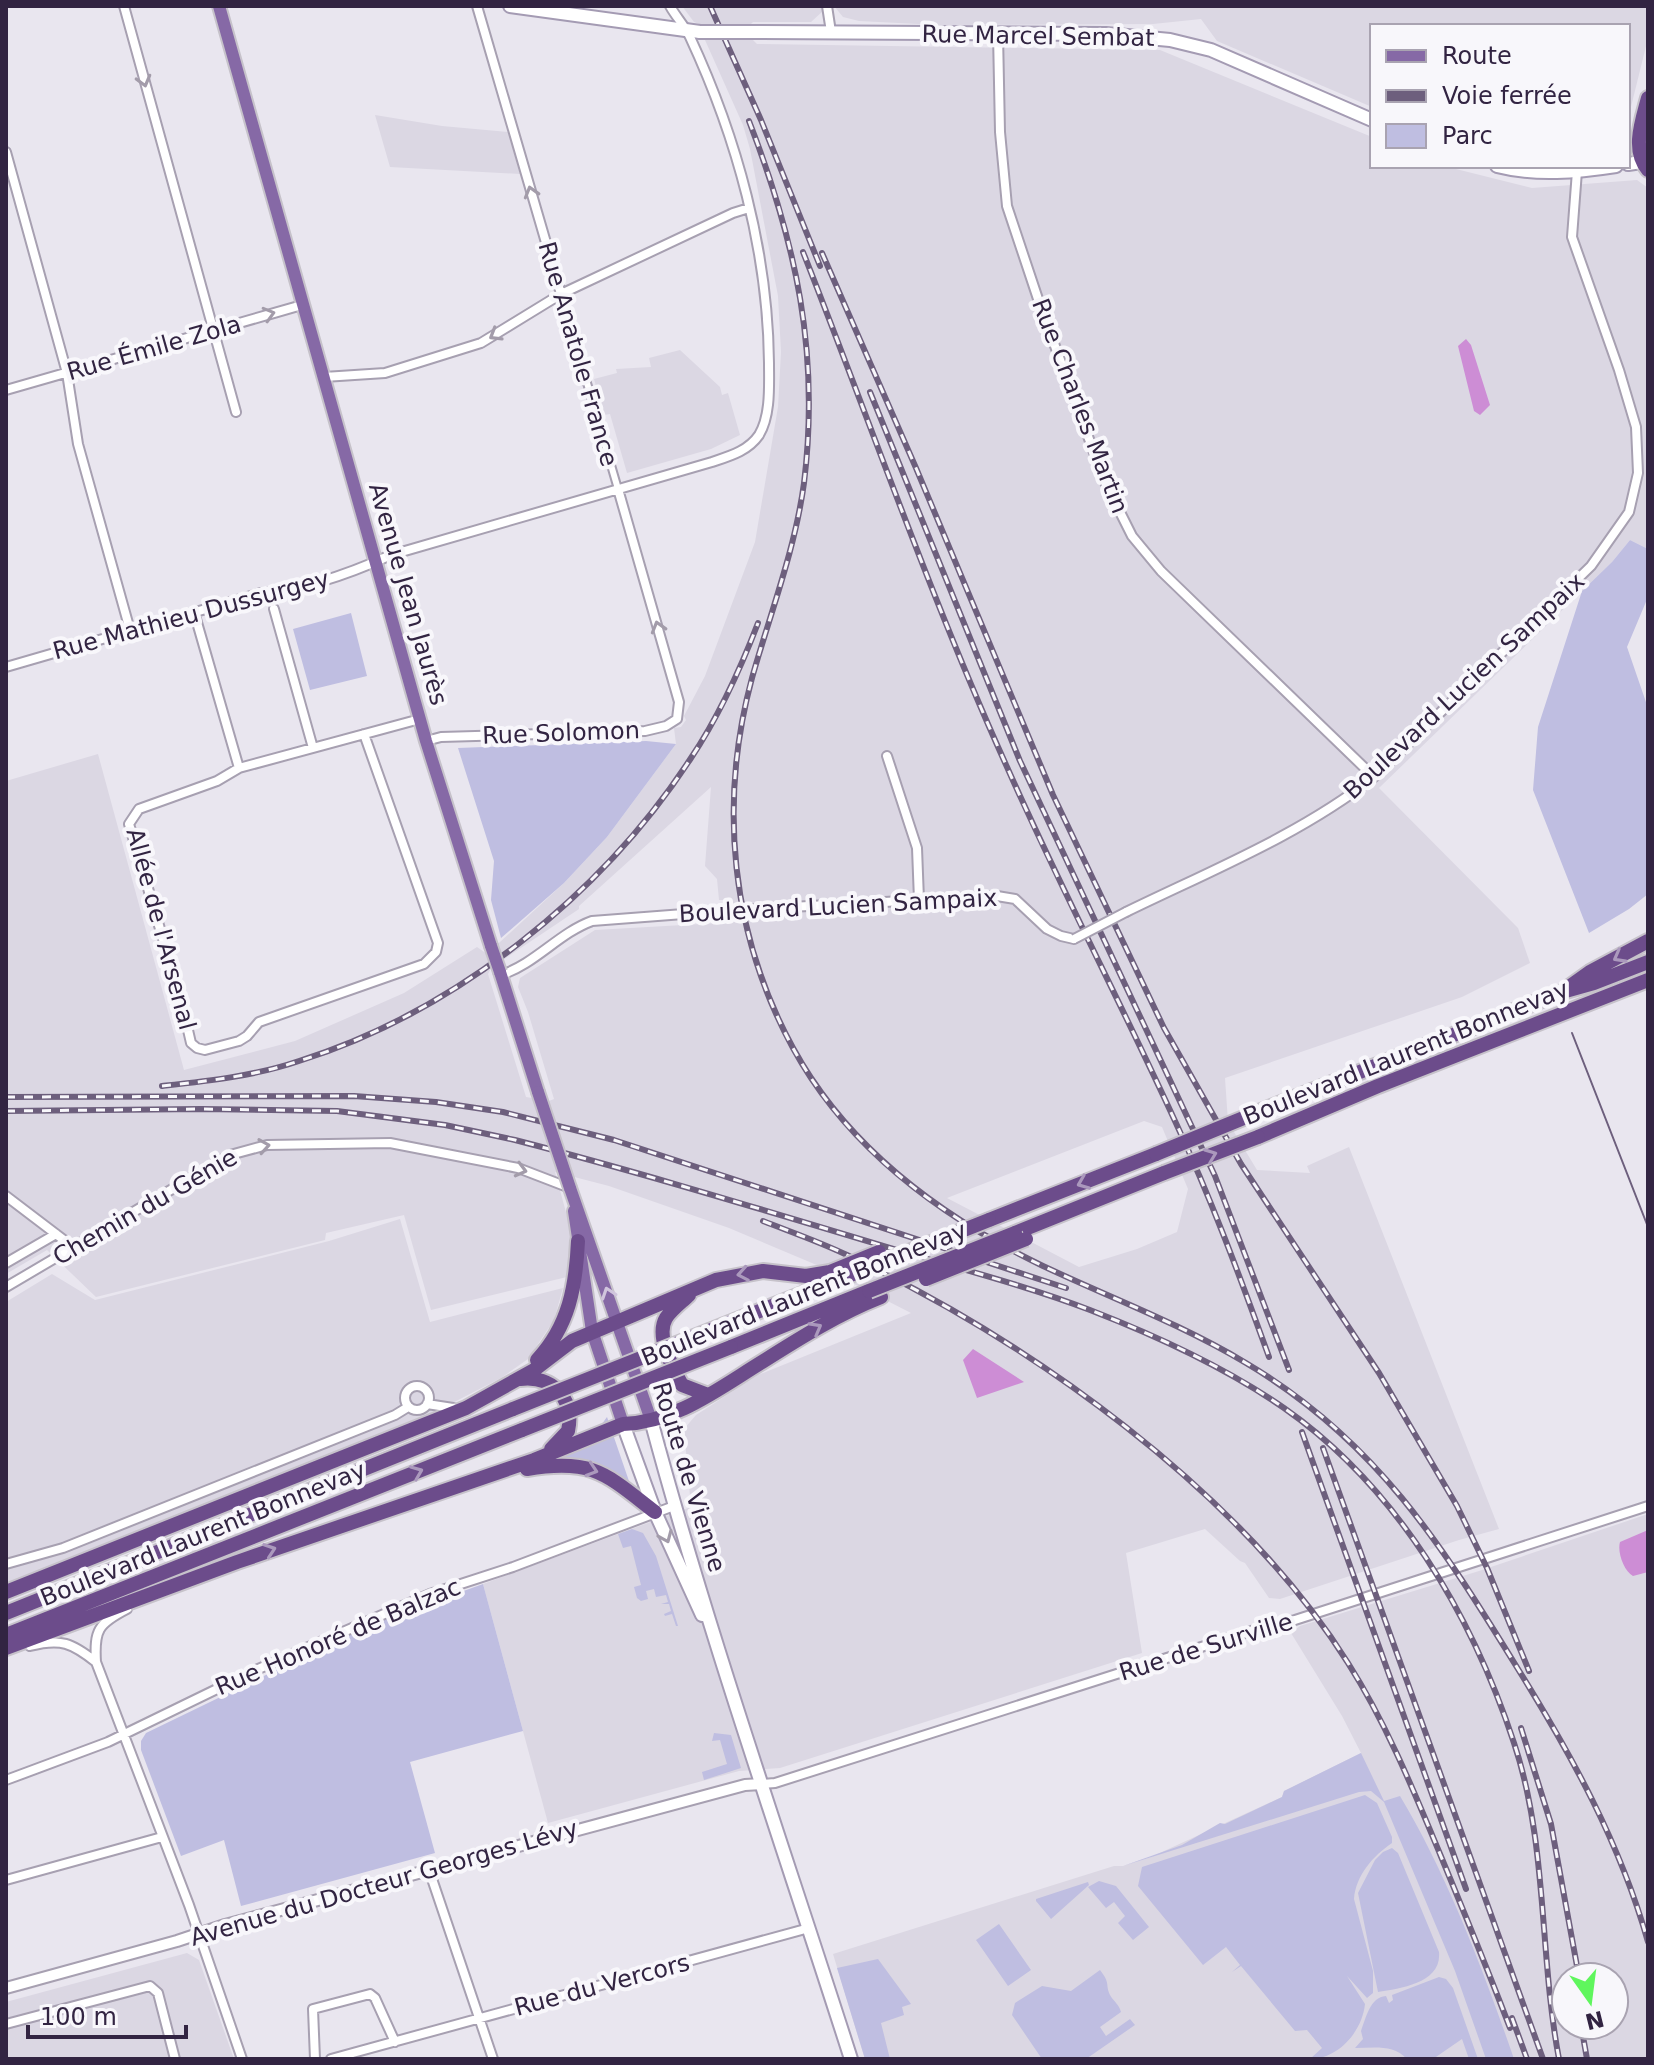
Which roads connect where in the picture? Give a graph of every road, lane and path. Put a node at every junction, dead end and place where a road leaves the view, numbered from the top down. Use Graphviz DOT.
graph roads {
  1 [pos="124,6"];
  2 [pos="219,6"];
  3 [pos="477,6"];
  4 [pos="510,6"];
  5 [pos="670,6"];
  6 [pos="827,6"];
  7 [pos="694,32"];
  8 [pos="831,32"];
  9 [pos="998,34"];
  10 [pos="1648,98"];
  11 [pos="1370,119"];
  12 [pos="6,152"];
  13 [pos="1641,165"];
  14 [pos="1513,168"];
  15 [pos="1600,168"];
  16 [pos="1577,171"];
  17 [pos="749,208"];
  18 [pos="561,294"];
  19 [pos="302,305"];
  20 [pos="213,330"];
  21 [pos="67,373"];
  22 [pos="324,377"];
  23 [pos="6,390"];
  24 [pos="236,412"];
  25 [pos="618,489"];
  26 [pos="376,561"];
  27 [pos="274,609"];
  28 [pos="194,612"];
  29 [pos="130,630"];
  30 [pos="6,667"];
  31 [pos="679,702"];
  32 [pos="420,719"];
  33 [pos="364,734"];
  34 [pos="426,741"];
  35 [pos="313,748"];
  36 [pos="887,756"];
  37 [pos="239,768"];
  38 [pos="1374,777"];
  39 [pos="919,900"];
  40 [pos="1648,941"];
  41 [pos="1648,962"];
  42 [pos="500,973"];
  43 [pos="1648,982"];
  44 [pos="1562,992"];
  45 [pos="570,1188"];
  46 [pos="6,1196"];
  47 [pos="56,1234"];
  48 [pos="578,1241"];
  49 [pos="73,1247"];
  50 [pos="6,1263"];
  51 [pos="836,1275"];
  52 [pos="6,1287"];
  53 [pos="695,1289"];
  54 [pos="875,1294"];
  55 [pos="617,1320"];
  56 [pos="592,1331"];
  57 [pos="517,1380"];
  58 [pos="708,1395"];
  59 [pos="488,1398"];
  60 [pos="427,1404"];
  61 [pos="408,1407"];
  62 [pos="651,1420"];
  63 [pos="623,1424"];
  64 [pos="534,1460"];
  65 [pos="487,1476"];
  66 [pos="674,1506"];
  67 [pos="1648,1506"];
  68 [pos="655,1512"];
  69 [pos="6,1564"];
  70 [pos="197,1577"];
  71 [pos="6,1592"];
  72 [pos="6,1613"];
  73 [pos="711,1632"];
  74 [pos="6,1635"];
  75 [pos="6,1650"];
  76 [pos="96,1662"];
  77 [pos="124,1734"];
  78 [pos="6,1780"];
  79 [pos="762,1784"];
  80 [pos="162,1837"];
  81 [pos="429,1870"];
  82 [pos="6,1880"];
  83 [pos="809,1928"];
  84 [pos="199,1934"];
  85 [pos="6,1988"];
  86 [pos="479,2019"];
  87 [pos="6,2024"];
  88 [pos="395,2042"];
  89 [pos="175,2059"];
  90 [pos="242,2059"];
  91 [pos="315,2059"];
  92 [pos="331,2059"];
  93 [pos="493,2059"];
  94 [pos="851,2059"];
  1 -- 20 [label="street, one-way"];
  2 -- 19 [label="main road, Avenue Jean Jaurès"];
  18 -- 3 [label="street, Rue Anatole France, one-way"];
  4 -- 7 [label="main road, Rue Marcel Sembat"];
  5 -- 7 [label="street, Rue Mathieu Dussurgey"];
  6 -- 8 [label="street"];
  7 -- 8 [label="main road, Rue Marcel Sembat, bridge"];
  7 -- 17 [label="street, Rue Mathieu Dussurgey"];
  8 -- 9 [label="main road, Rue Marcel Sembat"];
  9 -- 11 [label="main road, Rue Marcel Sembat"];
  9 -- 38 [label="street, Rue Charles Martin"];
  10 -- 13 [label="highway"];
  12 -- 21 [label="street"];
  14 -- 16 [label="main road"];
  15 -- 16 [label="main road"];
  16 -- 38 [label="street, Boulevard Lucien Sampaix"];
  17 -- 18 [label="street"];
  17 -- 25 [label="street, Rue Mathieu Dussurgey"];
  18 -- 22 [label="street, one-way"];
  18 -- 25 [label="street, Rue Anatole France"];
  20 -- 19 [label="street, Rue Émile Zola, one-way"];
  19 -- 22 [label="main road, Avenue Jean Jaurès"];
  20 -- 21 [label="street, Rue Émile Zola"];
  20 -- 24 [label="street"];
  21 -- 23 [label="street, Rue Émile Zola"];
  21 -- 29 [label="street"];
  22 -- 26 [label="main road, Avenue Jean Jaurès"];
  25 -- 26 [label="street, Rue Mathieu Dussurgey"];
  31 -- 25 [label="street, Rue Anatole France, one-way"];
  26 -- 28 [label="street, Rue Mathieu Dussurgey"];
  26 -- 32 [label="main road, Avenue Jean Jaurès"];
  27 -- 35 [label="street"];
  28 -- 29 [label="street, Rue Mathieu Dussurgey"];
  28 -- 37 [label="street"];
  29 -- 30 [label="street, Rue Mathieu Dussurgey"];
  31 -- 34 [label="street, Rue Solomon"];
  32 -- 33 [label="street, Allée de l'Arsenal"];
  32 -- 34 [label="main road, Avenue Jean Jaurès"];
  33 -- 35 [label="street, Allée de l'Arsenal"];
  33 -- 37 [label="street, Allée de l'Arsenal"];
  34 -- 42 [label="main road, Avenue Jean Jaurès, bridge"];
  35 -- 37 [label="street, Allée de l'Arsenal"];
  36 -- 39 [label="street"];
  38 -- 39 [label="street, Boulevard Lucien Sampaix, bridge"];
  39 -- 42 [label="street, Boulevard Lucien Sampaix, bridge"];
  40 -- 44 [label="highway, one-way"];
  41 -- 44 [label="highway"];
  42 -- 45 [label="main road, Avenue Jean Jaurès, bridge"];
  54 -- 43 [label="highway, Boulevard Laurent Bonnevay, one-way, bridge"];
  44 -- 51 [label="highway, Boulevard Laurent Bonnevay, one-way, bridge"];
  45 -- 48 [label="main road, Route de Vienne"];
  49 -- 45 [label="street, Chemin du Génie, one-way"];
  55 -- 45 [label="main road, Route de Vienne, one-way"];
  46 -- 47 [label="street"];
  47 -- 49 [label="street"];
  47 -- 50 [label="street"];
  48 -- 56 [label="main road, Route de Vienne"];
  48 -- 57 [label="highway"];
  49 -- 52 [label="street, Chemin du Génie"];
  51 -- 53 [label="highway, one-way"];
  51 -- 72 [label="highway, Boulevard Laurent Bonnevay, bridge"];
  53 -- 55 [label="highway"];
  53 -- 58 [label="highway"];
  58 -- 54 [label="highway, one-way"];
  74 -- 54 [label="highway, Boulevard Laurent Bonnevay, one-way, bridge"];
  55 -- 56 [label="highway"];
  55 -- 62 [label="main road, Route de Vienne"];
  56 -- 57 [label="highway"];
  56 -- 63 [label="main road, Route de Vienne"];
  57 -- 59 [label="highway"];
  57 -- 64 [label="highway"];
  58 -- 62 [label="highway"];
  59 -- 60 [label="street"];
  59 -- 71 [label="highway"];
  60 -- 61 [label="street"];
  60 -- 61 [label="street"];
  61 -- 69 [label="street"];
  62 -- 63 [label="highway"];
  62 -- 66 [label="main road, Route de Vienne"];
  63 -- 64 [label="highway"];
  63 -- 68 [label="main road, Route de Vienne"];
  64 -- 65 [label="highway"];
  65 -- 68 [label="highway, one-way"];
  70 -- 65 [label="highway, one-way"];
  66 -- 68 [label="street, Rue Honoré de Balzac"];
  66 -- 73 [label="main road, Route de Vienne"];
  67 -- 79 [label="street, Rue de Surville"];
  68 -- 73 [label="main road, Route de Vienne, one-way"];
  68 -- 77 [label="street, Rue Honoré de Balzac"];
  70 -- 75 [label="highway"];
  70 -- 76 [label="street"];
  73 -- 79 [label="main road, Route de Vienne"];
  75 -- 76 [label="street"];
  76 -- 77 [label="street"];
  77 -- 78 [label="street, Rue Honoré de Balzac"];
  77 -- 80 [label="street"];
  79 -- 81 [label="street, Avenue du Docteur Georges Lévy"];
  79 -- 83 [label="main road, Route de Vienne"];
  80 -- 82 [label="street"];
  80 -- 84 [label="street"];
  81 -- 84 [label="street, Avenue du Docteur Georges Lévy"];
  81 -- 86 [label="street"];
  83 -- 86 [label="street, Rue du Vercors"];
  83 -- 94 [label="main road, Route de Vienne"];
  84 -- 85 [label="street, Avenue du Docteur Georges Lévy"];
  84 -- 90 [label="street"];
  86 -- 88 [label="street, Rue du Vercors"];
  86 -- 93 [label="street"];
  87 -- 89 [label="street"];
  88 -- 91 [label="street"];
  88 -- 92 [label="street, Rue du Vercors"];
}
